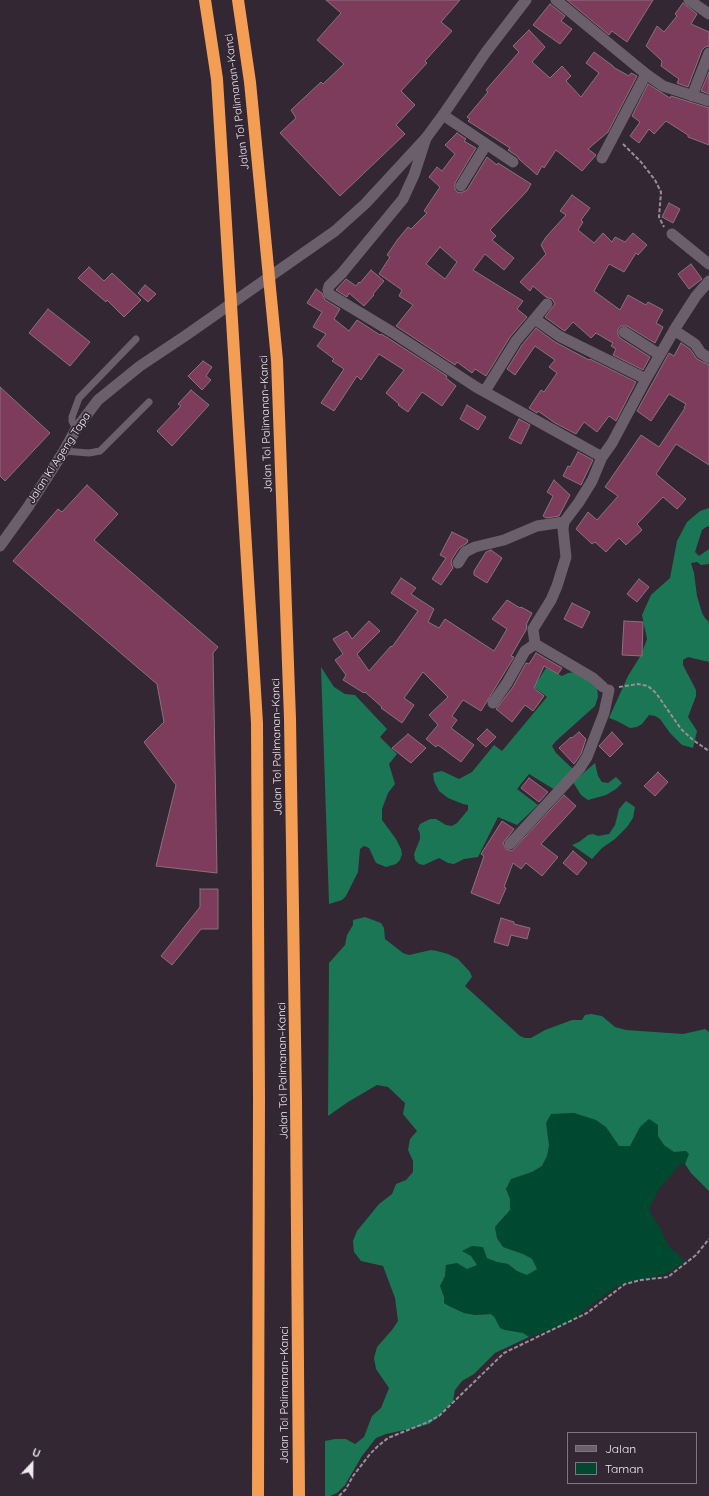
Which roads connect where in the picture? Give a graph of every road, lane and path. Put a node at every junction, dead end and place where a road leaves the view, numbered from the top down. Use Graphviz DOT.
graph roads {
  1 [pos="205,0"];
  2 [pos="238,0"];
  3 [pos="526,0"];
  4 [pos="556,0"];
  5 [pos="689,0"];
  6 [pos="709,14"];
  7 [pos="709,53"];
  8 [pos="646,74"];
  9 [pos="692,96"];
  10 [pos="709,101"];
  11 [pos="443,115"];
  12 [pos="614,135"];
  13 [pos="426,138"];
  14 [pos="486,145"];
  15 [pos="602,158"];
  16 [pos="513,162"];
  17 [pos="461,186"];
  18 [pos="672,234"];
  19 [pos="709,264"];
  20 [pos="709,281"];
  21 [pos="547,304"];
  22 [pos="535,319"];
  23 [pos="674,330"];
  24 [pos="624,332"];
  25 [pos="136,339"];
  26 [pos="660,355"];
  27 [pos="709,358"];
  28 [pos="646,378"];
  29 [pos="485,391"];
  30 [pos="149,402"];
  31 [pos="76,429"];
  32 [pos="64,451"];
  33 [pos="602,457"];
  34 [pos="564,522"];
  35 [pos="0,546"];
  36 [pos="458,564"];
  37 [pos="535,644"];
  38 [pos="606,688"];
  39 [pos="493,703"];
  40 [pos="709,751"];
  41 [pos="510,844"];
  42 [pos="709,1239"];
  43 [pos="258,1496"];
  44 [pos="298,1496"];
  45 [pos="339,1496"];
  1 -- 43 [label="highway, Jalan Tol Palimanan–Kanci"];
  2 -- 44 [label="highway, Jalan Tol Palimanan–Kanci"];
  3 -- 11 [label="street"];
  4 -- 8 [label="street"];
  5 -- 6 [label="street"];
  7 -- 9 [label="street"];
  8 -- 9 [label="street"];
  8 -- 12 [label="street"];
  9 -- 10 [label="street"];
  11 -- 13 [label="street"];
  11 -- 14 [label="street"];
  12 -- 15 [label="street"];
  12 -- 18 [label="path"];
  13 -- 29 [label="street"];
  13 -- 31 [label="street, Jalan Ki Ageng Tapa"];
  14 -- 16 [label="street"];
  14 -- 17 [label="street"];
  18 -- 19 [label="street"];
  20 -- 23 [label="street"];
  21 -- 22 [label="street"];
  22 -- 28 [label="street"];
  22 -- 29 [label="street"];
  23 -- 26 [label="street"];
  23 -- 27 [label="street"];
  24 -- 26 [label="street"];
  25 -- 31 [label="lane"];
  26 -- 28 [label="street"];
  28 -- 33 [label="street"];
  29 -- 33 [label="street"];
  30 -- 32 [label="lane"];
  31 -- 32 [label="street, Jalan Ki Ageng Tapa"];
  32 -- 35 [label="street, Jalan Ki Ageng Tapa"];
  33 -- 34 [label="street"];
  34 -- 36 [label="street"];
  34 -- 37 [label="street"];
  37 -- 38 [label="street"];
  37 -- 39 [label="street"];
  38 -- 40 [label="path"];
  38 -- 41 [label="street"];
  42 -- 45 [label="path"];
}
